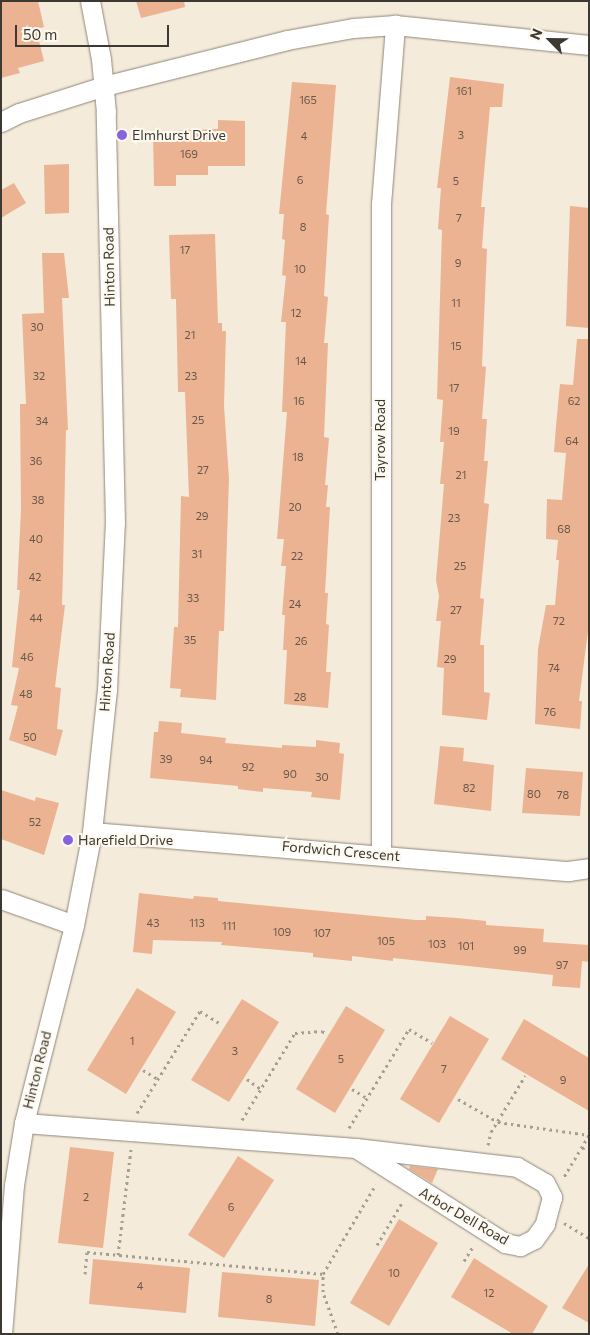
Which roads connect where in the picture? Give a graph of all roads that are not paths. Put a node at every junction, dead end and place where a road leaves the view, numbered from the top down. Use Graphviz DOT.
graph roads {
  1 [pos="90,1"];
  2 [pos="395,26"];
  3 [pos="589,45"];
  4 [pos="104,86"];
  5 [pos="1,122"];
  6 [pos="92,832"];
  7 [pos="381,854"];
  8 [pos="589,868"];
  9 [pos="1,899"];
  10 [pos="74,925"];
  11 [pos="24,1123"];
  12 [pos="349,1148"];
  13 [pos="2,1334"];
  1 -- 4 [label="street, Hinton Road"];
  2 -- 3 [label="street"];
  2 -- 4 [label="street"];
  2 -- 7 [label="street, Tayrow Road"];
  4 -- 5 [label="street"];
  4 -- 6 [label="street, Hinton Road"];
  6 -- 7 [label="street, Fordwich Crescent"];
  6 -- 10 [label="street, Hinton Road"];
  7 -- 8 [label="street, Fordwich Crescent"];
  9 -- 10 [label="street"];
  10 -- 11 [label="street, Hinton Road"];
  11 -- 12 [label="street, Arbor Dell Road"];
  11 -- 13 [label="street, Hinton Road"];
  12 -- 12 [label="street, Arbor Dell Road"];
}
